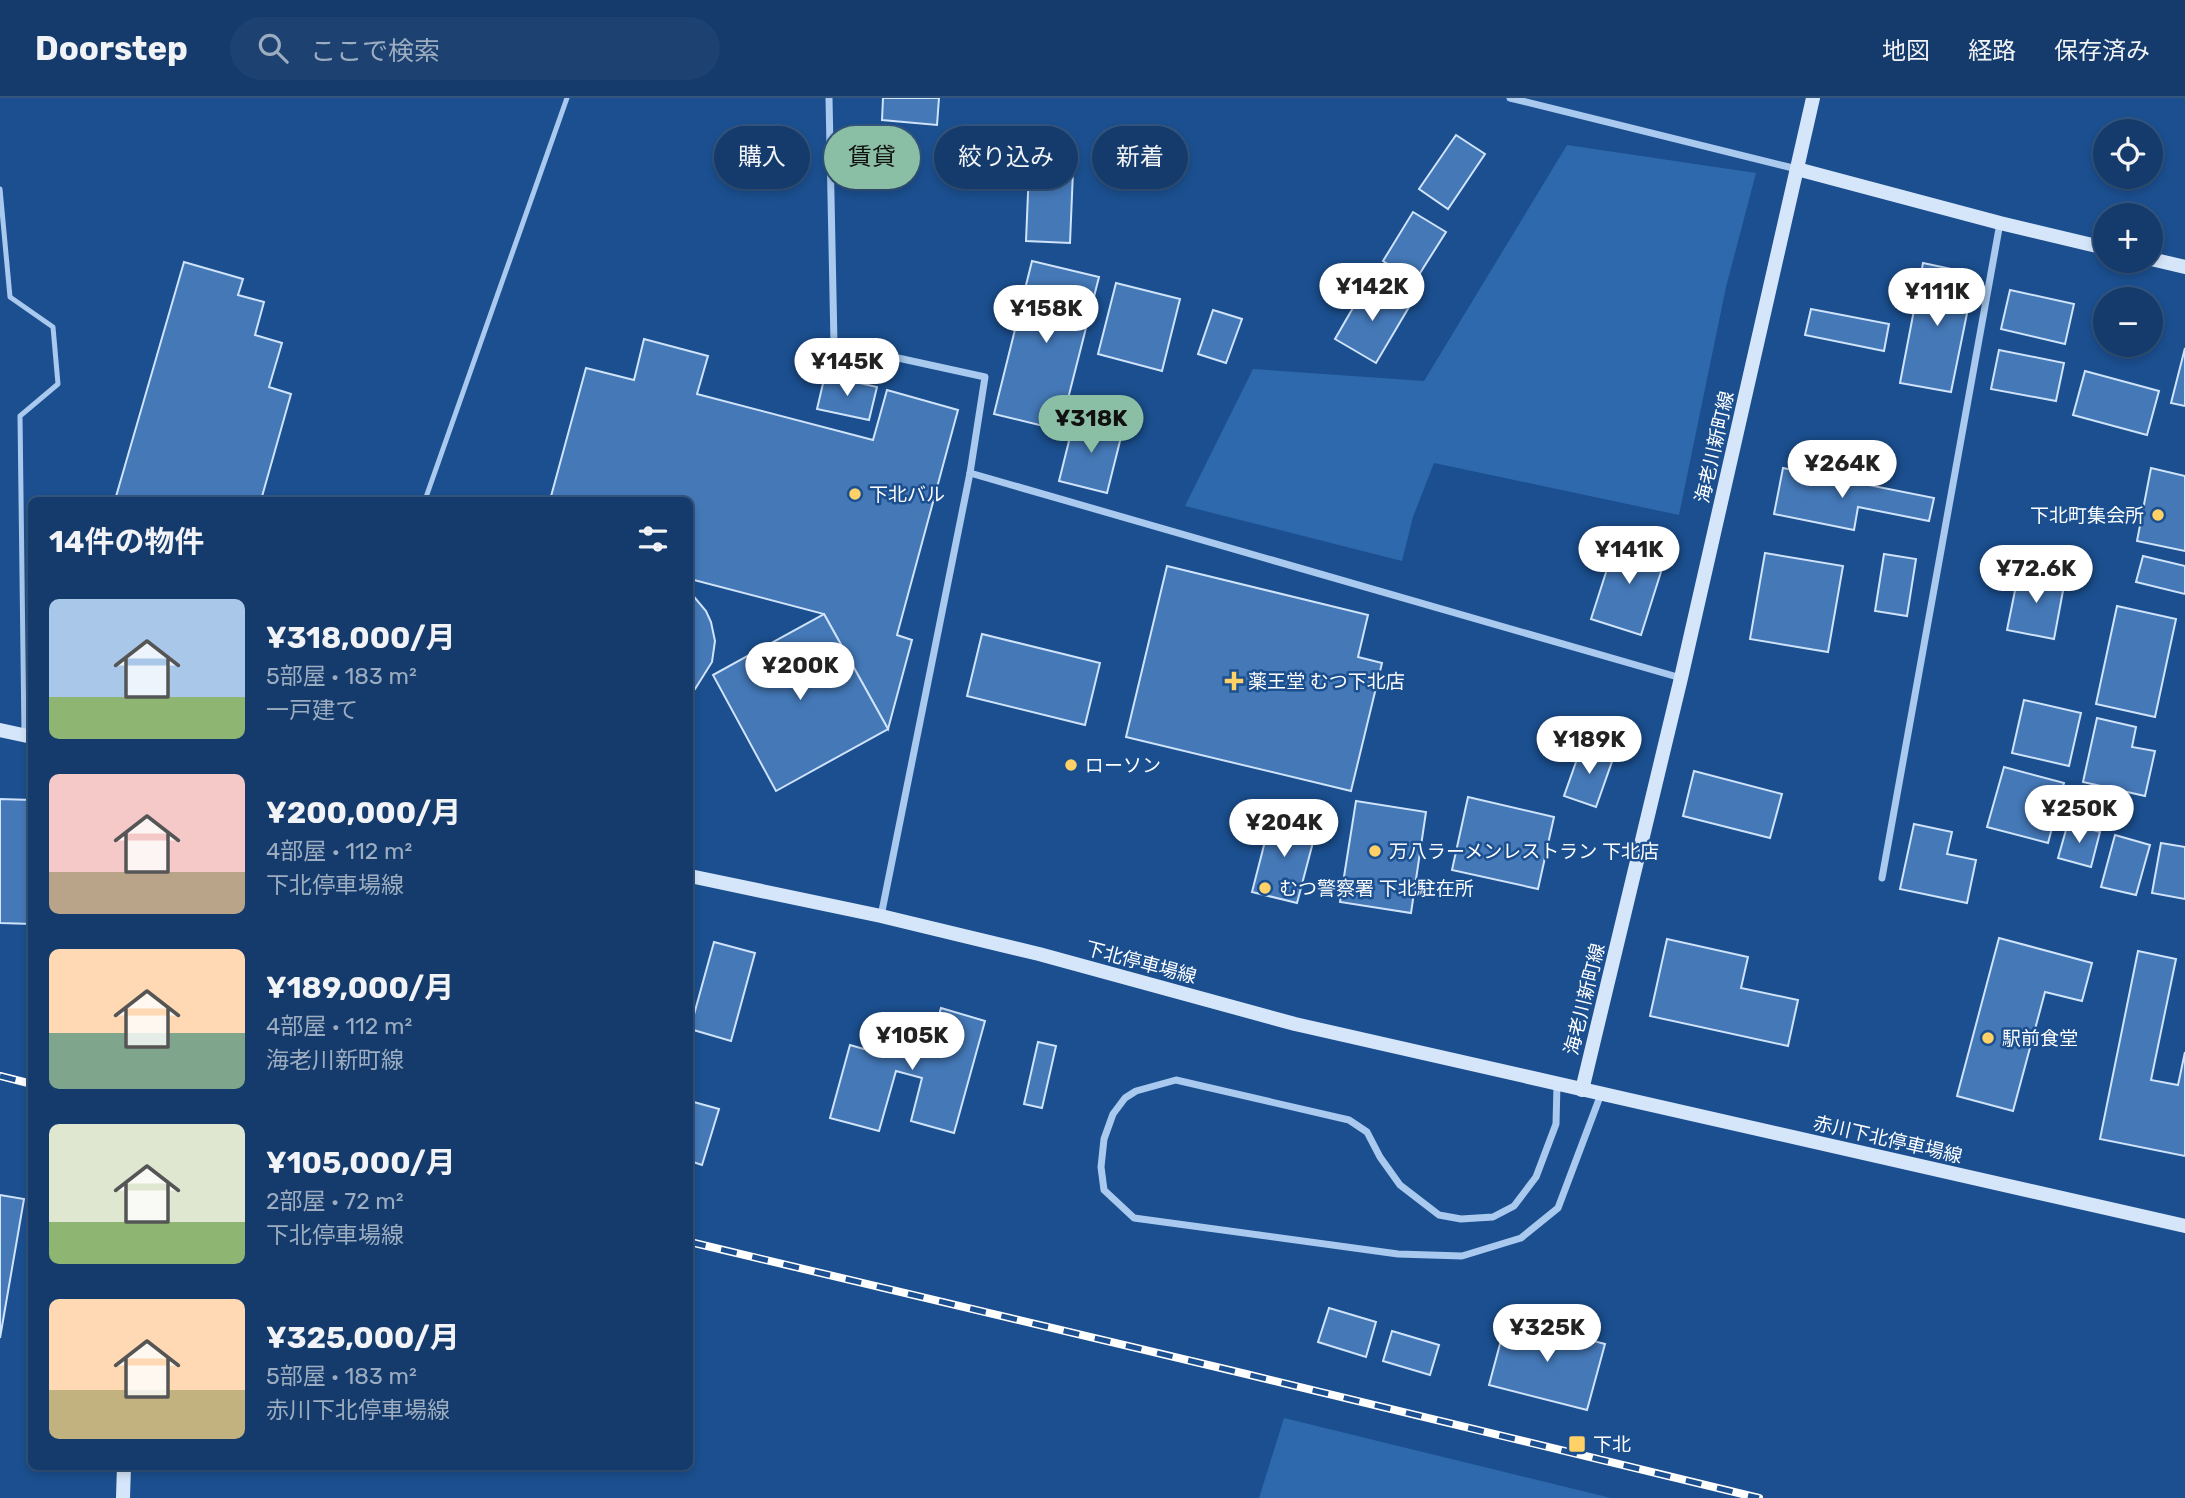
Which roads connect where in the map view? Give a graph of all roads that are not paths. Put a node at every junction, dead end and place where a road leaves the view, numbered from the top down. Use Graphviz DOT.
graph roads {
  1 [pos="567,98"];
  2 [pos="829,98"];
  3 [pos="1510,98"];
  4 [pos="1813,98"];
  5 [pos="1797,169"];
  6 [pos="0,189"];
  7 [pos="2000,223"];
  8 [pos="2093,245"];
  9 [pos="2163,262"];
  10 [pos="2185,267"];
  11 [pos="970,473"];
  12 [pos="426,497"];
  13 [pos="1681,678"];
  14 [pos="0,730"];
  15 [pos="28,736"];
  16 [pos="693,877"];
  17 [pos="1882,878"];
  18 [pos="881,916"];
  19 [pos="1557,1084"];
  20 [pos="1582,1090"];
  21 [pos="1601,1094"];
  22 [pos="2185,1226"];
  23 [pos="124,1470"];
  24 [pos="123,1498"];
  1 -- 12 [label="lane"];
  2 -- 11 [label="street"];
  3 -- 5 [label="street"];
  4 -- 5 [label="main road, 海老川新町線"];
  5 -- 7 [label="main road"];
  5 -- 13 [label="main road, 海老川新町線"];
  6 -- 15 [label="lane"];
  7 -- 8 [label="main road"];
  7 -- 17 [label="street"];
  9 -- 10 [label="main road"];
  11 -- 13 [label="street"];
  11 -- 18 [label="street"];
  13 -- 20 [label="main road, 海老川新町線"];
  14 -- 15 [label="main road"];
  16 -- 18 [label="main road, 下北停車場線"];
  18 -- 19 [label="main road, 下北停車場線"];
  19 -- 20 [label="main road, 下北停車場線"];
  19 -- 21 [label="street"];
  20 -- 21 [label="main road, 赤川下北停車場線"];
  21 -- 22 [label="main road, 赤川下北停車場線"];
  23 -- 24 [label="main road"];
}
